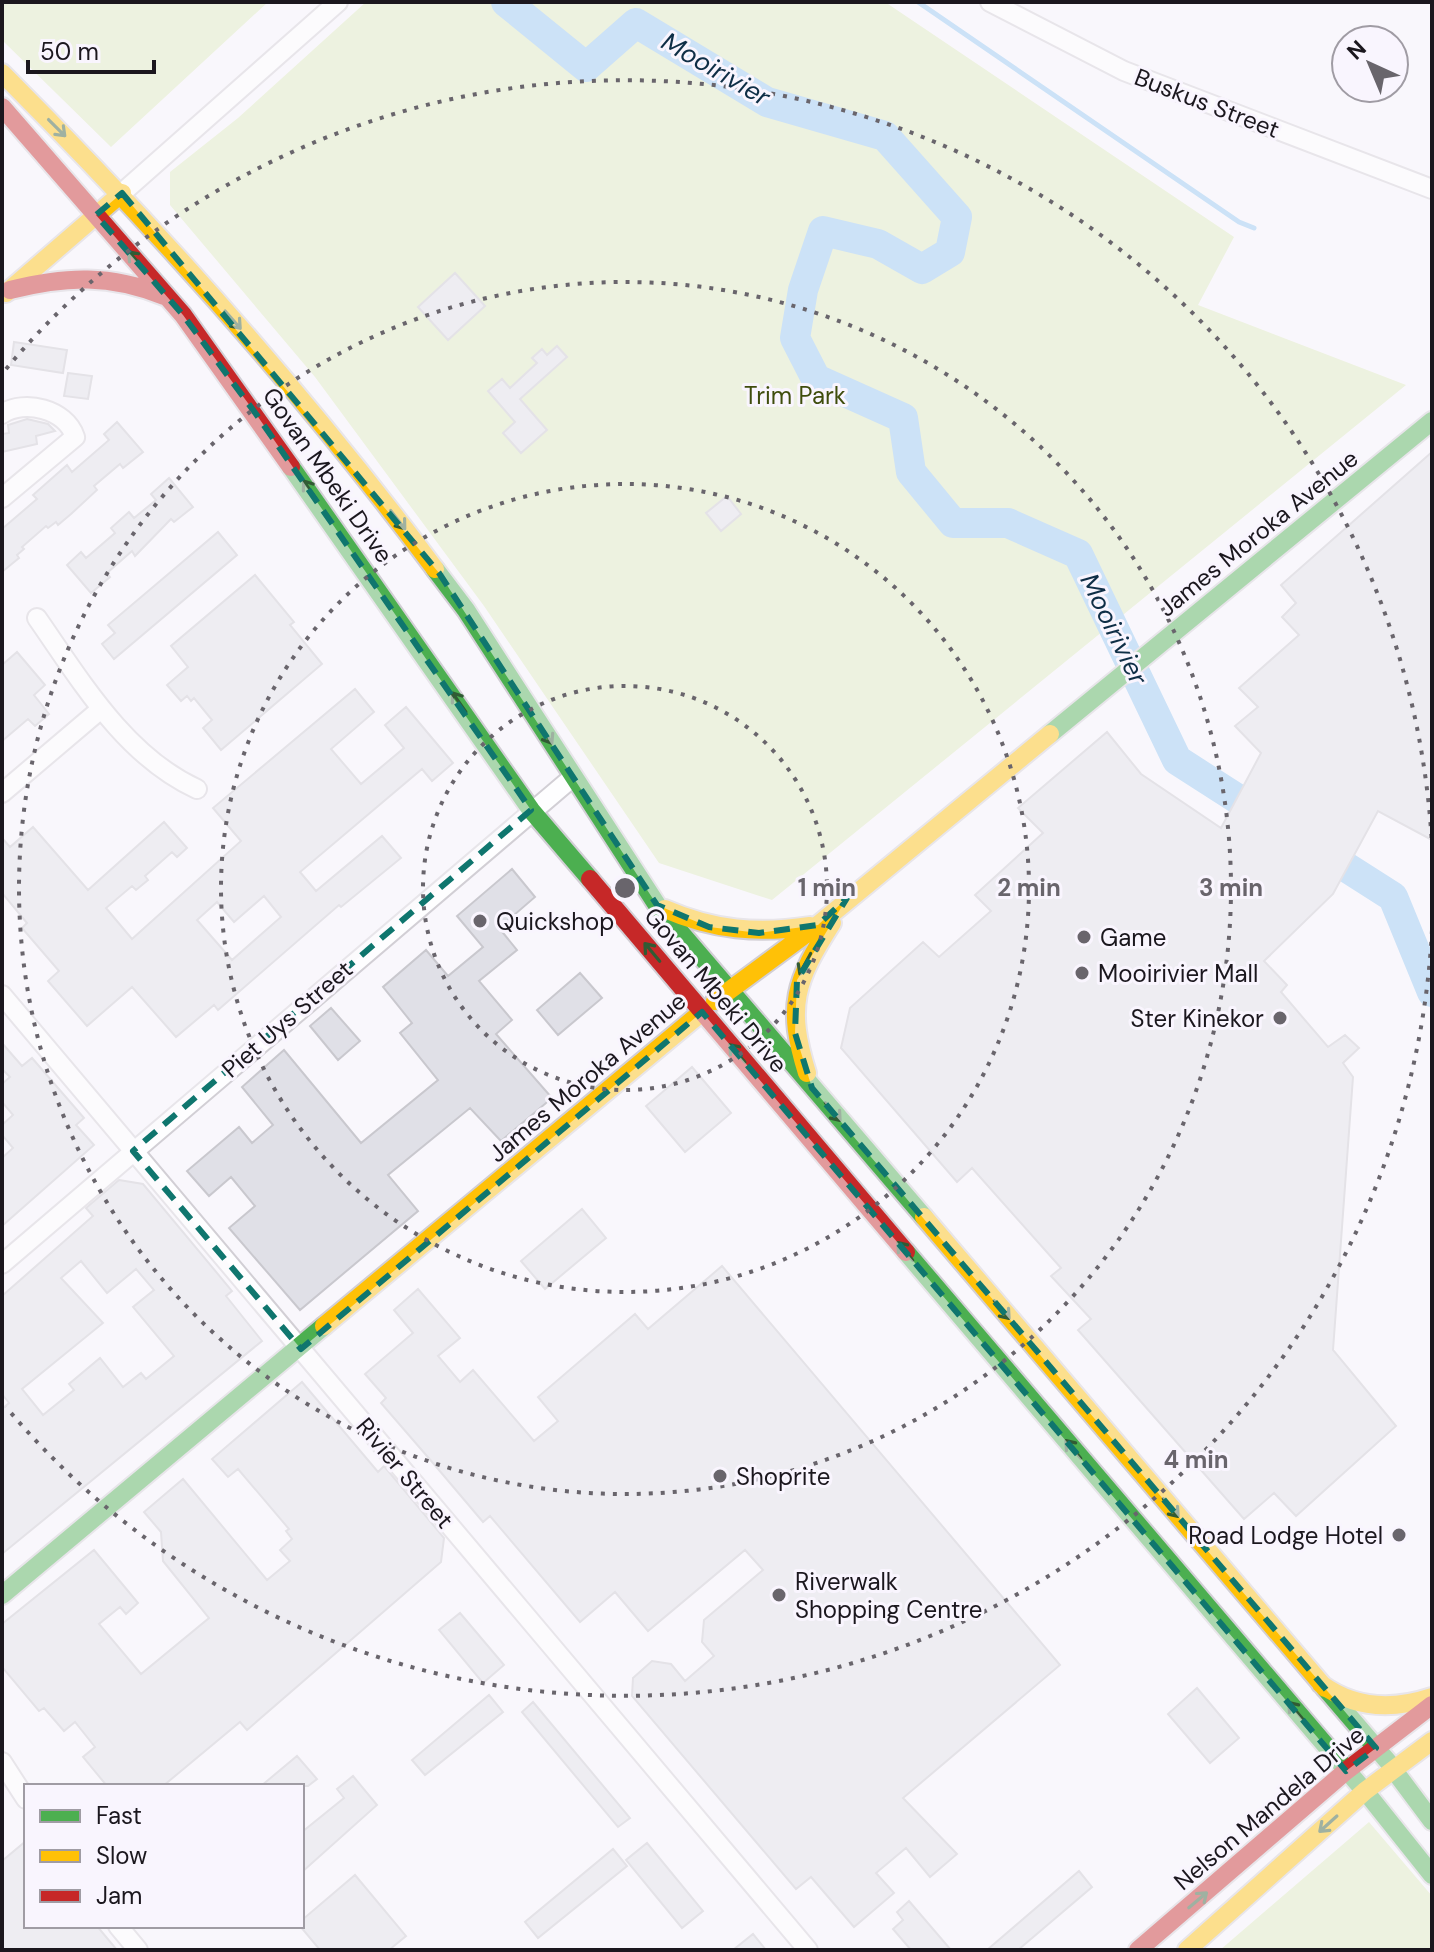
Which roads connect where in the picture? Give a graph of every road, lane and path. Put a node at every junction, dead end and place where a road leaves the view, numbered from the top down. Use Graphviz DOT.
graph roads {
  1 [pos="338,2"];
  2 [pos="990,2"];
  3 [pos="2,73"];
  4 [pos="2,107"];
  5 [pos="1432,189"];
  6 [pos="122,193"];
  7 [pos="96,215"];
  8 [pos="6,293"];
  9 [pos="169,298"];
  10 [pos="2,414"];
  11 [pos="1432,421"];
  12 [pos="2,498"];
  13 [pos="37,618"];
  14 [pos="101,709"];
  15 [pos="573,777"];
  16 [pos="197,789"];
  17 [pos="2,793"];
  18 [pos="531,810"];
  19 [pos="847,898"];
  20 [pos="657,905"];
  21 [pos="818,925"];
  22 [pos="728,989"];
  23 [pos="2,995"];
  24 [pos="702,1012"];
  25 [pos="812,1088"];
  26 [pos="133,1151"];
  27 [pos="2,1264"];
  28 [pos="301,1349"];
  29 [pos="2,1595"];
  30 [pos="1321,1684"];
  31 [pos="1432,1697"];
  32 [pos="1432,1705"];
  33 [pos="1432,1741"];
  34 [pos="1376,1748"];
  35 [pos="2,1762"];
  36 [pos="1393,1769"];
  37 [pos="1346,1771"];
  38 [pos="1365,1791"];
  39 [pos="24,1796"];
  40 [pos="1432,1821"];
  41 [pos="1432,1875"];
  42 [pos="120,1928"];
  43 [pos="138,1950"];
  44 [pos="808,1950"];
  45 [pos="1138,1950"];
  46 [pos="1187,1950"];
  1 -- 6 [label="street"];
  2 -- 5 [label="street, Buskus Street"];
  3 -- 6 [label="main road, Govan Mbeki Drive, one-way"];
  4 -- 7 [label="main road, Govan Mbeki Drive"];
  6 -- 7 [label="main road"];
  6 -- 15 [label="main road, Govan Mbeki Drive, one-way"];
  7 -- 8 [label="main road"];
  9 -- 7 [label="main road, Govan Mbeki Drive, one-way"];
  8 -- 9 [label="main road"];
  18 -- 9 [label="main road, Govan Mbeki Drive, one-way"];
  10 -- 12 [label="street"];
  11 -- 19 [label="main road, James Moroka Avenue"];
  13 -- 14 [label="street"];
  14 -- 16 [label="street"];
  14 -- 17 [label="street"];
  15 -- 18 [label="street, Piet Uys Street"];
  15 -- 20 [label="main road, Govan Mbeki Drive"];
  24 -- 18 [label="main road, Govan Mbeki Drive, one-way"];
  18 -- 26 [label="street, Piet Uys Street"];
  19 -- 21 [label="main road, James Moroka Avenue"];
  19 -- 25 [label="main road, one-way"];
  20 -- 21 [label="main road"];
  20 -- 22 [label="main road, Govan Mbeki Drive"];
  21 -- 22 [label="main road, James Moroka Avenue"];
  22 -- 24 [label="main road, James Moroka Avenue"];
  22 -- 25 [label="main road, Govan Mbeki Drive"];
  23 -- 26 [label="street, Rivier Street"];
  24 -- 28 [label="main road, James Moroka Avenue"];
  37 -- 24 [label="main road, Govan Mbeki Drive, one-way"];
  25 -- 30 [label="main road, Govan Mbeki Drive, one-way"];
  26 -- 27 [label="street, Piet Uys Street"];
  26 -- 28 [label="street, Rivier Street"];
  28 -- 29 [label="main road, James Moroka Avenue"];
  28 -- 44 [label="street, Rivier Street"];
  30 -- 31 [label="main road"];
  30 -- 34 [label="main road, Govan Mbeki Drive"];
  32 -- 34 [label="main road, Nelson Mandela Drive"];
  33 -- 36 [label="main road, Nelson Mandela Drive"];
  34 -- 36 [label="main road, Govan Mbeki Drive"];
  34 -- 37 [label="main road, Nelson Mandela Drive"];
  35 -- 39 [label="street"];
  36 -- 38 [label="main road, Nelson Mandela Drive"];
  36 -- 40 [label="main road, Govan Mbeki Drive"];
  37 -- 38 [label="main road, Govan Mbeki Drive"];
  45 -- 37 [label="main road, Nelson Mandela Drive, one-way"];
  38 -- 41 [label="main road, Govan Mbeki Drive"];
  38 -- 46 [label="main road, Nelson Mandela Drive, one-way"];
  42 -- 43 [label="street"];
}
